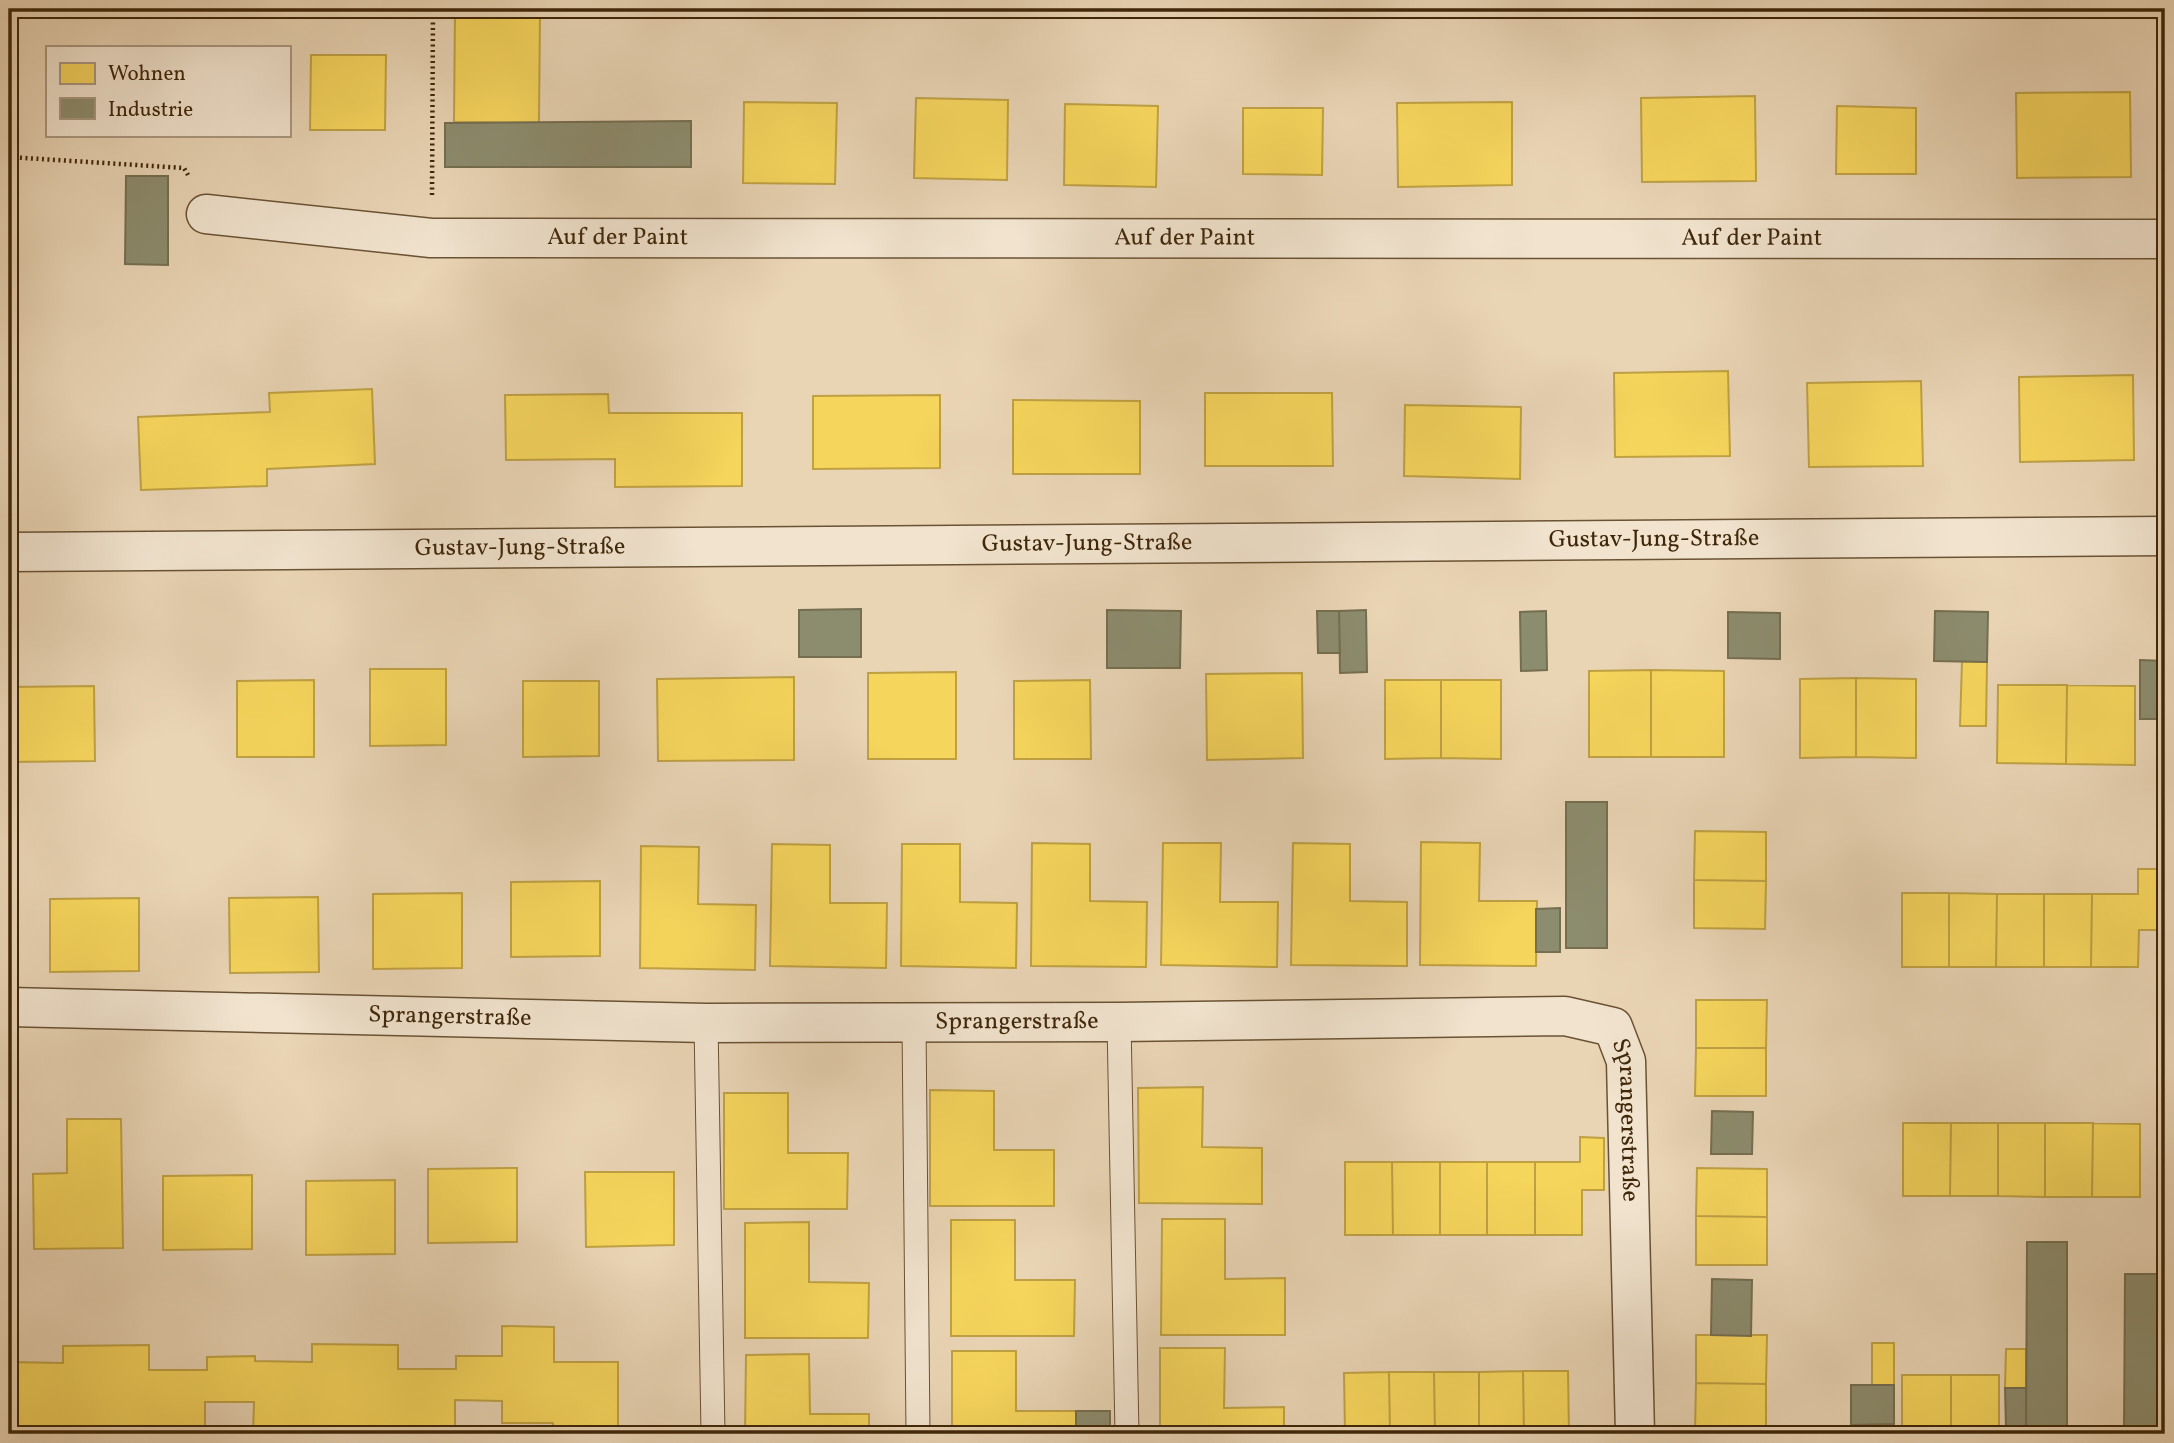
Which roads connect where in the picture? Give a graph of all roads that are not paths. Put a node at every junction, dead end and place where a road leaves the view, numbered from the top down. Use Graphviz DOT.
graph roads {
  1 [pos="206,214"];
  2 [pos="2165,239"];
  3 [pos="2165,536"];
  4 [pos="9,552"];
  5 [pos="9,1007"];
  6 [pos="1119,1022"];
  7 [pos="706,1023"];
  8 [pos="914,1023"];
  9 [pos="713,1434"];
  10 [pos="918,1434"];
  11 [pos="1128,1434"];
  12 [pos="1635,1434"];
  1 -- 2 [label="street, Auf der Paint"];
  3 -- 4 [label="street, Gustav-Jung-Straße"];
  5 -- 7 [label="street, Sprangerstraße"];
  6 -- 8 [label="street, Sprangerstraße"];
  6 -- 11 [label="lane"];
  6 -- 12 [label="street, Sprangerstraße"];
  7 -- 8 [label="street, Sprangerstraße"];
  7 -- 9 [label="lane"];
  8 -- 10 [label="lane"];
}
